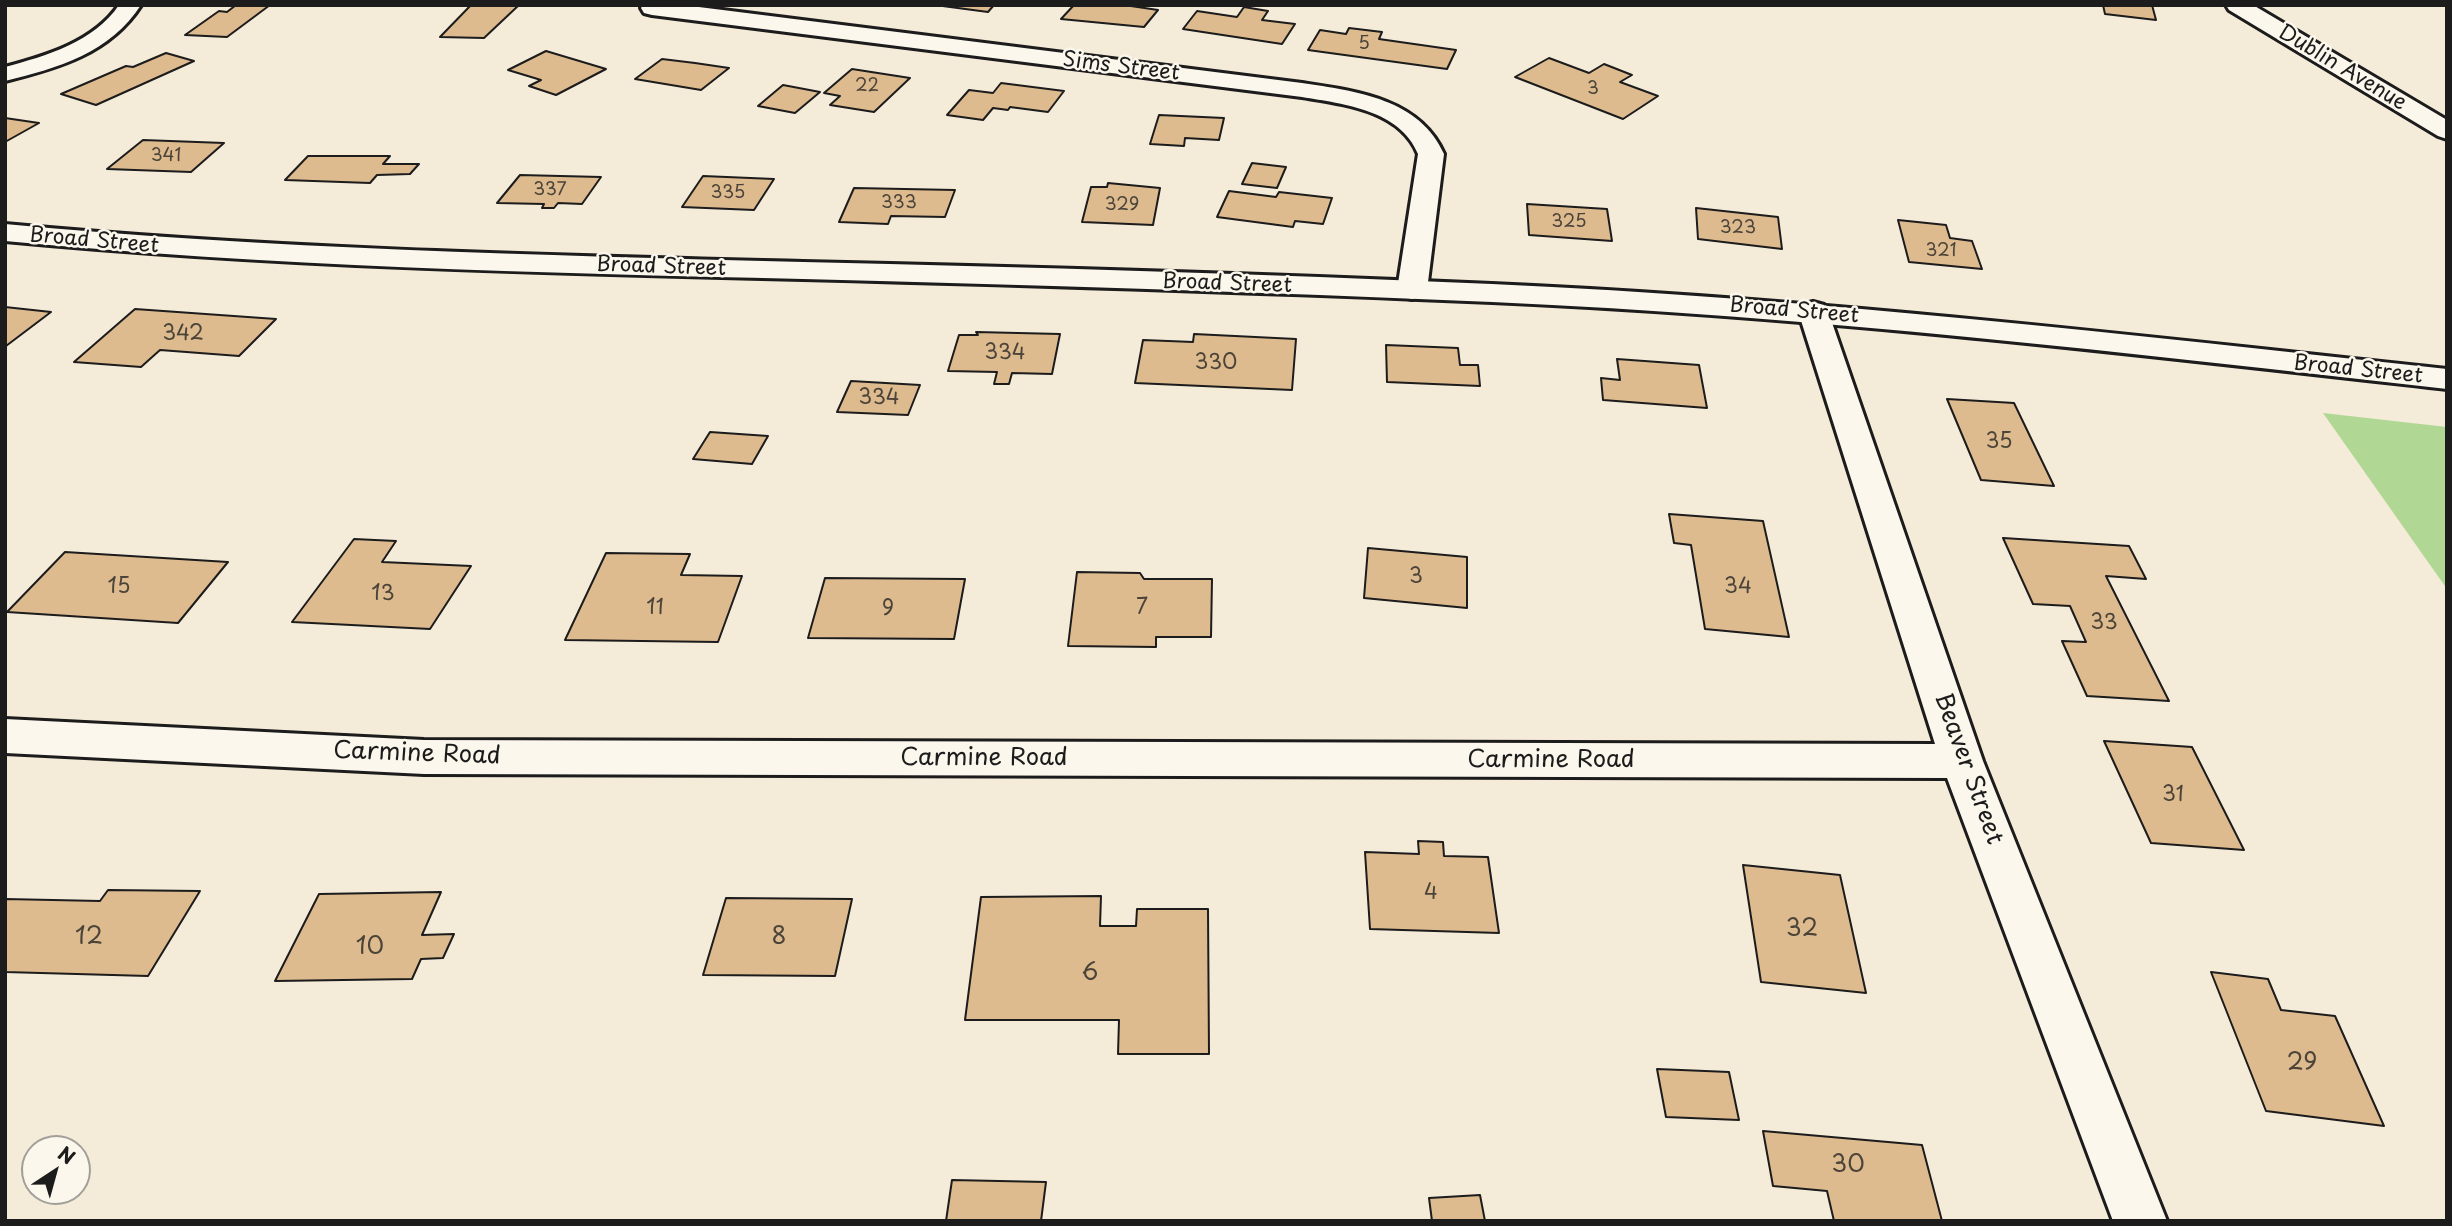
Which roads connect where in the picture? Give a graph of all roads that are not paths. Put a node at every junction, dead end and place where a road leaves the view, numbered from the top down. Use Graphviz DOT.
graph roads {
  1 [pos="130,5"];
  2 [pos="2237,5"];
  3 [pos="652,8"];
  4 [pos="5,74"];
  5 [pos="2447,131"];
  6 [pos="5,232"];
  7 [pos="1412,290"];
  8 [pos="1813,311"];
  9 [pos="2447,379"];
  10 [pos="5,736"];
  11 [pos="1962,761"];
  12 [pos="2140,1221"];
  1 -- 4 [label="street"];
  2 -- 5 [label="street, Dublin Avenue"];
  3 -- 7 [label="street, Sims Street"];
  6 -- 7 [label="street, Broad Street"];
  7 -- 8 [label="street, Broad Street"];
  8 -- 9 [label="street, Broad Street"];
  8 -- 11 [label="street, Beaver Street"];
  10 -- 11 [label="street, Carmine Road"];
  11 -- 12 [label="street, Beaver Street"];
}
